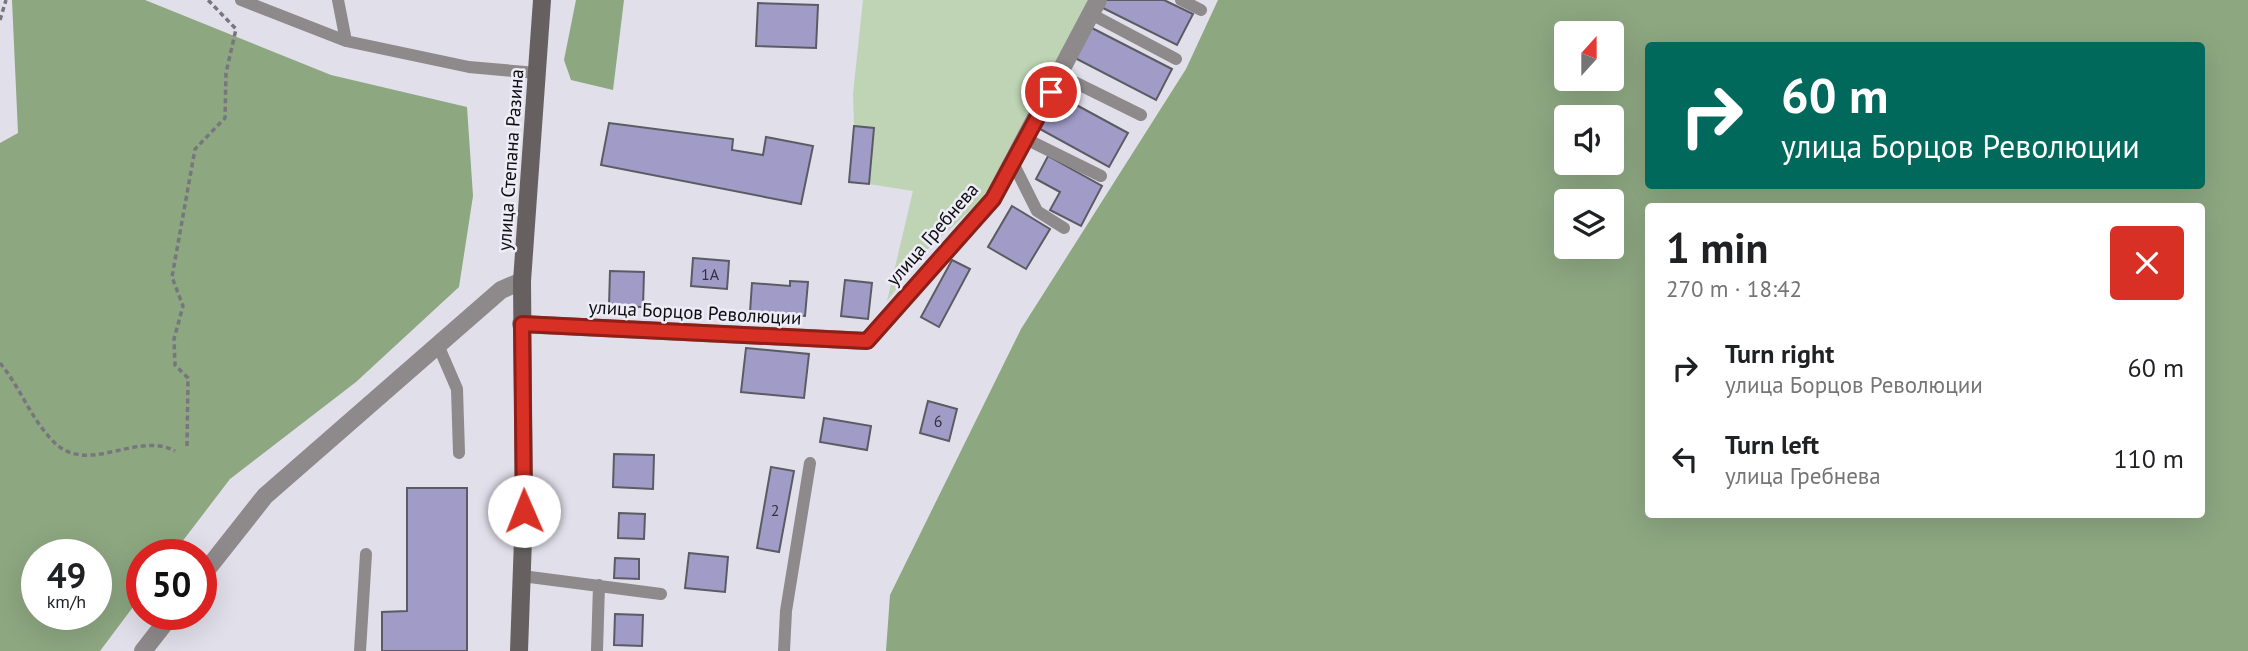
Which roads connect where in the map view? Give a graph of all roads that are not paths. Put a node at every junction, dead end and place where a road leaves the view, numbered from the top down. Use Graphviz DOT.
graph roads {
  1 [pos="241,0"];
  2 [pos="338,0"];
  3 [pos="542,0"];
  4 [pos="1181,0"];
  5 [pos="1094,7"];
  6 [pos="1201,10"];
  7 [pos="346,41"];
  8 [pos="1176,59"];
  9 [pos="537,73"];
  10 [pos="1060,75"];
  11 [pos="1141,116"];
  12 [pos="1026,139"];
  13 [pos="1013,163"];
  14 [pos="1101,176"];
  15 [pos="1064,228"];
  16 [pos="522,281"];
  17 [pos="522,324"];
  18 [pos="867,341"];
  19 [pos="438,345"];
  20 [pos="460,453"];
  21 [pos="810,463"];
  22 [pos="366,554"];
  23 [pos="217,557"];
  24 [pos="522,576"];
  25 [pos="599,585"];
  26 [pos="661,594"];
  27 [pos="160,630"];
  28 [pos="144,651"];
  29 [pos="360,651"];
  30 [pos="519,651"];
  31 [pos="597,651"];
  32 [pos="784,651"];
  1 -- 7 [label="lane"];
  2 -- 7 [label="lane"];
  3 -- 9 [label="main road, улица Степана Разина"];
  4 -- 6 [label="lane"];
  5 -- 8 [label="lane"];
  5 -- 10 [label="street, улица Гребнева"];
  7 -- 9 [label="lane"];
  9 -- 16 [label="main road, улица Степана Разина"];
  10 -- 11 [label="lane"];
  10 -- 12 [label="street, улица Гребнева"];
  12 -- 13 [label="street, улица Гребнева"];
  12 -- 14 [label="lane"];
  13 -- 15 [label="lane"];
  13 -- 18 [label="street, улица Гребнева"];
  16 -- 17 [label="main road, улица Степана Разина"];
  16 -- 19 [label="street"];
  17 -- 18 [label="street, улица Борцов Революции"];
  17 -- 24 [label="main road, улица Степана Разина"];
  19 -- 20 [label="lane"];
  19 -- 23 [label="street"];
  21 -- 32 [label="lane"];
  22 -- 29 [label="lane"];
  24 -- 25 [label="lane"];
  24 -- 30 [label="main road, улица Степана Разина"];
  25 -- 26 [label="lane"];
  25 -- 31 [label="lane"];
  27 -- 28 [label="street"];
}
